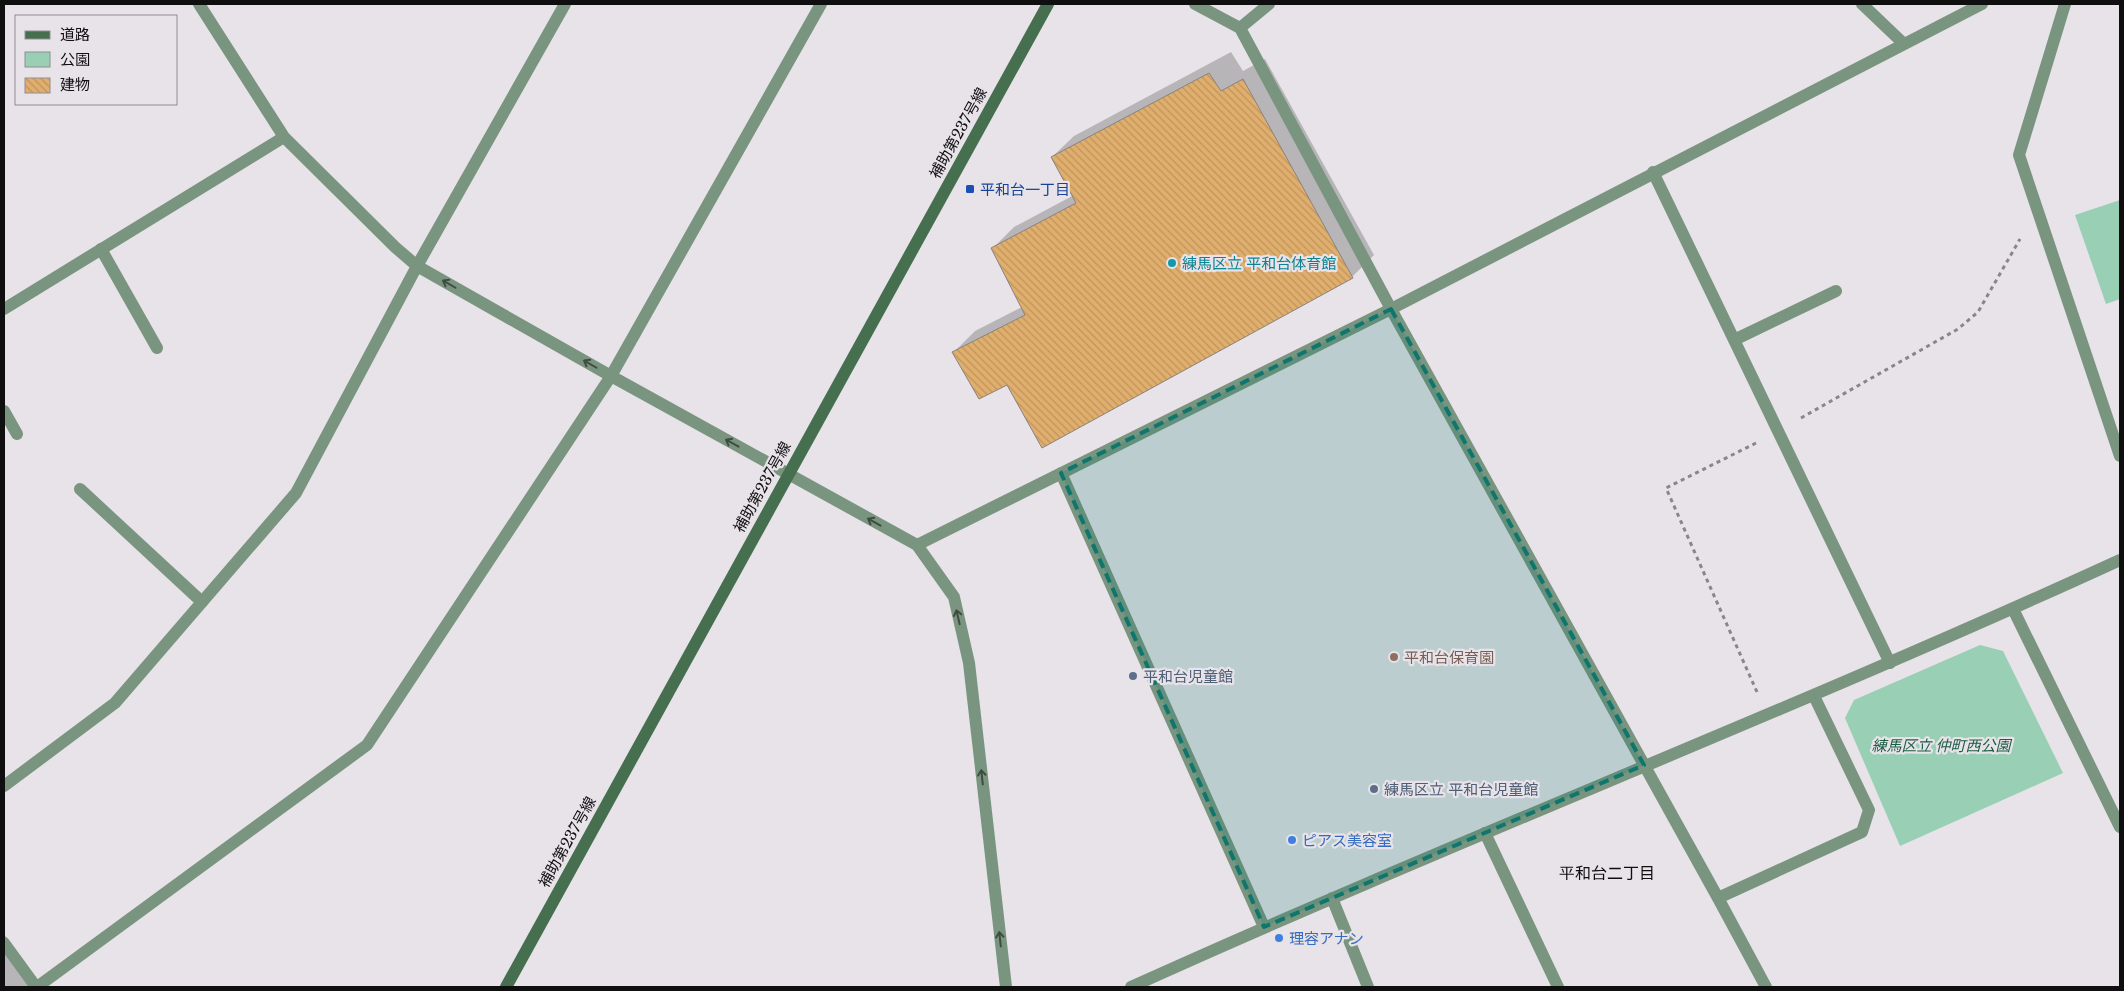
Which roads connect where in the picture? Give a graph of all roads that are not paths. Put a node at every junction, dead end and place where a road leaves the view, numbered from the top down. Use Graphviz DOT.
graph roads {
  1 [pos="199,4"];
  2 [pos="565,4"];
  3 [pos="821,4"];
  4 [pos="1048,4"];
  5 [pos="1195,4"];
  6 [pos="1269,4"];
  7 [pos="1862,4"];
  8 [pos="1982,4"];
  9 [pos="2065,4"];
  10 [pos="1240,28"];
  11 [pos="1904,44"];
  12 [pos="284,137"];
  13 [pos="1653,172"];
  14 [pos="101,250"];
  15 [pos="417,266"];
  16 [pos="1836,291"];
  17 [pos="4,309"];
  18 [pos="1391,309"];
  19 [pos="1734,340"];
  20 [pos="157,348"];
  21 [pos="611,376"];
  22 [pos="4,411"];
  23 [pos="17,434"];
  24 [pos="2120,456"];
  25 [pos="1061,473"];
  26 [pos="788,474"];
  27 [pos="80,489"];
  28 [pos="917,545"];
  29 [pos="2120,560"];
  30 [pos="202,602"];
  31 [pos="2013,610"];
  32 [pos="1890,663"];
  33 [pos="1814,696"];
  34 [pos="1644,765"];
  35 [pos="4,786"];
  36 [pos="2120,827"];
  37 [pos="1485,833"];
  38 [pos="1332,898"];
  39 [pos="1718,898"];
  40 [pos="1264,927"];
  41 [pos="4,943"];
  42 [pos="37,987"];
  43 [pos="506,987"];
  44 [pos="1006,987"];
  45 [pos="1131,987"];
  46 [pos="1368,987"];
  47 [pos="1558,987"];
  48 [pos="1766,987"];
  1 -- 12 [label="street"];
  2 -- 15 [label="street"];
  3 -- 21 [label="street"];
  4 -- 26 [label="street, 補助第237号線"];
  5 -- 10 [label="street"];
  6 -- 10 [label="street"];
  7 -- 11 [label="street"];
  8 -- 11 [label="street"];
  9 -- 24 [label="street"];
  10 -- 18 [label="street"];
  11 -- 13 [label="street"];
  12 -- 14 [label="street"];
  12 -- 15 [label="street"];
  13 -- 18 [label="street"];
  13 -- 19 [label="street"];
  14 -- 17 [label="street"];
  14 -- 20 [label="street"];
  21 -- 15 [label="street, one-way"];
  15 -- 30 [label="street"];
  16 -- 19 [label="street"];
  18 -- 25 [label="street"];
  18 -- 34 [label="street"];
  19 -- 32 [label="street"];
  26 -- 21 [label="street, one-way"];
  21 -- 42 [label="street"];
  22 -- 23 [label="street"];
  25 -- 28 [label="street"];
  25 -- 40 [label="street"];
  28 -- 26 [label="street, one-way"];
  26 -- 43 [label="street, 補助第237号線"];
  27 -- 30 [label="street"];
  44 -- 28 [label="street, one-way"];
  29 -- 31 [label="street"];
  30 -- 35 [label="street"];
  31 -- 32 [label="street"];
  31 -- 36 [label="street"];
  32 -- 33 [label="street"];
  33 -- 34 [label="street"];
  33 -- 39 [label="street"];
  34 -- 37 [label="street"];
  34 -- 39 [label="street"];
  37 -- 38 [label="street"];
  37 -- 47 [label="street"];
  38 -- 40 [label="street"];
  38 -- 46 [label="street"];
  39 -- 48 [label="street"];
  40 -- 45 [label="street"];
  41 -- 42 [label="street"];
}
